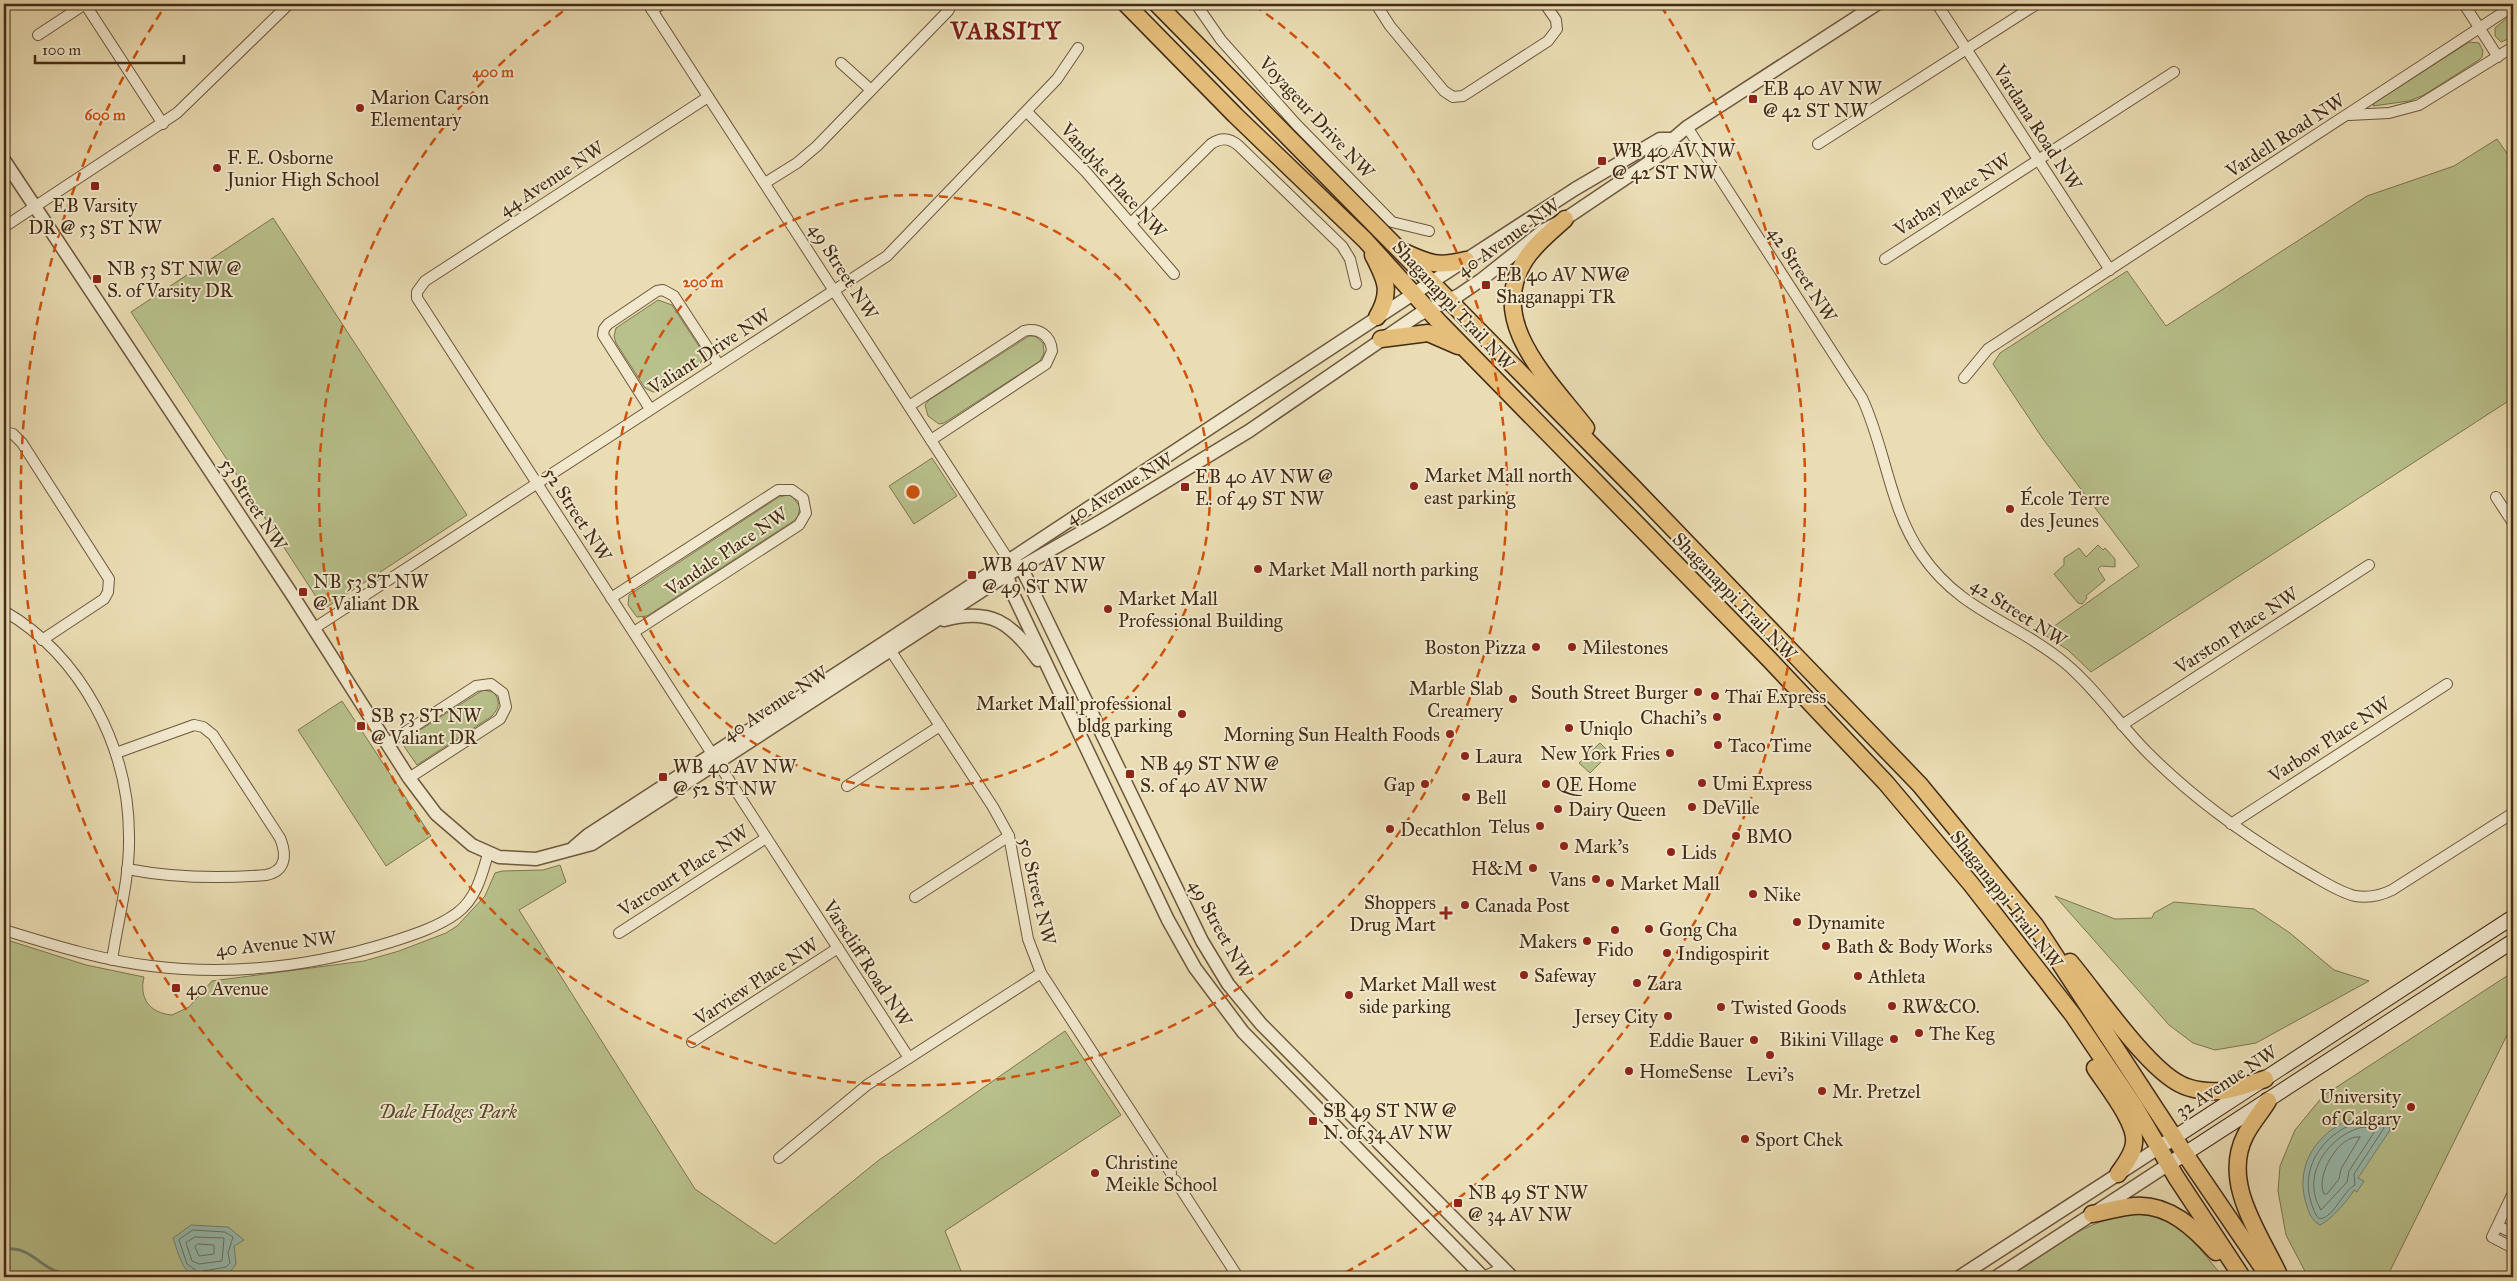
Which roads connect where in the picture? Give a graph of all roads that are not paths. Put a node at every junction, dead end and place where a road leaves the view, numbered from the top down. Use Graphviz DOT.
graph roads {
  1 [pos="85,4"];
  2 [pos="289,4"];
  3 [pos="662,4"];
  4 [pos="952,4"];
  5 [pos="1126,4"];
  6 [pos="1157,4"];
  7 [pos="1196,4"];
  8 [pos="1376,4"];
  9 [pos="1545,4"];
  10 [pos="1877,4"];
  11 [pos="1937,4"];
  12 [pos="2037,4"];
  13 [pos="2464,4"];
  14 [pos="2513,6"];
  15 [pos="650,7"];
  16 [pos="2480,28"];
  17 [pos="38,35"];
  18 [pos="2513,47"];
  19 [pos="1078,48"];
  20 [pos="1966,49"];
  21 [pos="2498,57"];
  22 [pos="841,63"];
  23 [pos="2174,72"];
  24 [pos="871,90"];
  25 [pos="708,97"];
  26 [pos="1027,112"];
  27 [pos="2348,115"];
  28 [pos="163,124"];
  29 [pos="1687,127"];
  30 [pos="1673,139"];
  31 [pos="1818,144"];
  32 [pos="2038,159"];
  33 [pos="4,160"];
  34 [pos="765,184"];
  35 [pos="35,206"];
  36 [pos="1565,219"];
  37 [pos="1131,223"];
  38 [pos="4,227"];
  39 [pos="1429,231"];
  40 [pos="1365,240"];
  41 [pos="1398,249"];
  42 [pos="1885,259"];
  43 [pos="1466,260"];
  44 [pos="2110,270"];
  45 [pos="1174,274"];
  46 [pos="1431,283"];
  47 [pos="1356,284"];
  48 [pos="834,291"];
  49 [pos="417,292"];
  50 [pos="1415,293"];
  51 [pos="1446,300"];
  52 [pos="1429,309"];
  53 [pos="1377,317"];
  54 [pos="1381,339"];
  55 [pos="1467,350"];
  56 [pos="719,365"];
  57 [pos="1964,378"];
  58 [pos="909,406"];
  59 [pos="650,409"];
  60 [pos="4,432"];
  61 [pos="931,440"];
  62 [pos="537,483"];
  63 [pos="1631,485"];
  64 [pos="2496,497"];
  65 [pos="2513,524"];
  66 [pos="1008,559"];
  67 [pos="2369,565"];
  68 [pos="1021,567"];
  69 [pos="1007,575"];
  70 [pos="611,598"];
  71 [pos="4,611"];
  72 [pos="937,622"];
  73 [pos="313,629"];
  74 [pos="634,632"];
  75 [pos="42,640"];
  76 [pos="888,646"];
  77 [pos="1055,681"];
  78 [pos="2447,684"];
  79 [pos="2122,725"];
  80 [pos="940,726"];
  81 [pos="387,744"];
  82 [pos="116,754"];
  83 [pos="715,758"];
  84 [pos="409,778"];
  85 [pos="847,786"];
  86 [pos="2513,813"];
  87 [pos="2231,824"];
  88 [pos="1008,836"];
  89 [pos="766,838"];
  90 [pos="488,854"];
  91 [pos="127,869"];
  92 [pos="915,897"];
  93 [pos="2513,917"];
  94 [pos="2035,925"];
  95 [pos="4,930"];
  96 [pos="619,933"];
  97 [pos="2513,941"];
  98 [pos="838,948"];
  99 [pos="112,960"];
  100 [pos="2036,968"];
  101 [pos="1042,972"];
  102 [pos="692,1042"];
  103 [pos="909,1058"];
  104 [pos="2265,1078"];
  105 [pos="2268,1101"];
  106 [pos="2174,1138"];
  107 [pos="2160,1147"];
  108 [pos="2185,1154"];
  109 [pos="779,1158"];
  110 [pos="2169,1164"];
  111 [pos="2118,1174"];
  112 [pos="2513,1193"];
  113 [pos="2092,1214"];
  114 [pos="2498,1226"];
  115 [pos="2513,1233"];
  116 [pos="2513,1248"];
  117 [pos="1503,1268"];
  118 [pos="1238,1277"];
  119 [pos="1483,1277"];
  120 [pos="1959,1277"];
  121 [pos="1996,1277"];
  122 [pos="2234,1277"];
  123 [pos="2242,1277"];
  124 [pos="2269,1277"];
  125 [pos="2280,1277"];
  1 -- 17 [label="street"];
  1 -- 28 [label="street"];
  2 -- 28 [label="street"];
  3 -- 15 [label="street"];
  4 -- 24 [label="street"];
  5 -- 40 [label="main road, Shaganappi Trail NW"];
  6 -- 41 [label="main road, Shaganappi Trail NW"];
  7 -- 39 [label="street, Voyageur Drive NW"];
  8 -- 9 [label="street"];
  10 -- 29 [label="street, 40 Avenue NW"];
  11 -- 20 [label="street, Vardana Road NW"];
  12 -- 20 [label="street"];
  13 -- 16 [label="street"];
  14 -- 16 [label="street, Vardell Road NW"];
  15 -- 25 [label="street, 49 Street NW"];
  16 -- 21 [label="street"];
  16 -- 27 [label="street, Vardell Road NW"];
  18 -- 21 [label="street"];
  19 -- 26 [label="street, Valiant Drive NW"];
  20 -- 31 [label="street"];
  20 -- 32 [label="street, Vardana Road NW"];
  21 -- 27 [label="street"];
  22 -- 24 [label="street"];
  23 -- 32 [label="street, Varbay Place NW"];
  24 -- 34 [label="street"];
  25 -- 34 [label="street, 49 Street NW"];
  25 -- 49 [label="street, 44 Avenue NW"];
  26 -- 37 [label="street, Vandyke Place NW"];
  26 -- 48 [label="street, Valiant Drive NW"];
  27 -- 44 [label="street, Vardell Road NW"];
  28 -- 35 [label="street"];
  29 -- 30 [label="street, 40 Avenue NW"];
  29 -- 79 [label="street, 42 Street NW"];
  30 -- 36 [label="street, 40 Avenue NW"];
  30 -- 43 [label="street, 40 Avenue NW"];
  32 -- 42 [label="street, Varbay Place NW"];
  32 -- 44 [label="street, Vardana Road NW"];
  33 -- 35 [label="street, 53 Street NW"];
  34 -- 48 [label="street, 49 Street NW"];
  35 -- 38 [label="street"];
  35 -- 73 [label="street, 53 Street NW"];
  36 -- 51 [label="street, 40 Avenue NW"];
  36 -- 63 [label="main road"];
  37 -- 45 [label="street, Vandyke Place NW"];
  37 -- 47 [label="street"];
  40 -- 50 [label="main road, Shaganappi Trail NW"];
  40 -- 53 [label="main road"];
  41 -- 43 [label="main road"];
  41 -- 46 [label="main road, Shaganappi Trail NW"];
  43 -- 46 [label="street, 40 Avenue NW"];
  44 -- 57 [label="street, Vardell Road NW"];
  46 -- 50 [label="street, 40 Avenue NW"];
  46 -- 51 [label="main road, Shaganappi Trail NW"];
  48 -- 56 [label="street, Valiant Drive NW"];
  48 -- 58 [label="street, 49 Street NW"];
  49 -- 62 [label="street, 52 Street NW"];
  50 -- 52 [label="main road, Shaganappi Trail NW"];
  50 -- 53 [label="street, 40 Avenue NW"];
  51 -- 52 [label="street, 40 Avenue NW"];
  51 -- 63 [label="main road, Shaganappi Trail NW"];
  52 -- 54 [label="street, 40 Avenue NW"];
  52 -- 55 [label="main road, Shaganappi Trail NW"];
  53 -- 66 [label="street, 40 Avenue NW"];
  54 -- 55 [label="main road"];
  54 -- 68 [label="street, 40 Avenue NW"];
  55 -- 100 [label="main road, Shaganappi Trail NW"];
  56 -- 59 [label="street, Valiant Drive NW"];
  56 -- 59 [label="street"];
  58 -- 61 [label="street, 49 Street NW"];
  58 -- 61 [label="street"];
  59 -- 62 [label="street, Valiant Drive NW"];
  60 -- 75 [label="street"];
  61 -- 66 [label="street, 49 Street NW"];
  62 -- 70 [label="street, 52 Street NW"];
  62 -- 73 [label="street, Valiant Drive NW"];
  63 -- 94 [label="main road, Shaganappi Trail NW"];
  64 -- 65 [label="street"];
  66 -- 68 [label="street, 49 Street NW"];
  66 -- 69 [label="street, 49 Street NW"];
  66 -- 76 [label="street, 40 Avenue NW"];
  67 -- 79 [label="street, Varston Place NW"];
  68 -- 69 [label="street, 40 Avenue NW"];
  68 -- 117 [label="street, 49 Street NW"];
  69 -- 72 [label="street, 40 Avenue NW"];
  69 -- 77 [label="street, 49 Street NW"];
  70 -- 74 [label="street, 52 Street NW"];
  70 -- 74 [label="street, Vandale Place NW"];
  71 -- 75 [label="street"];
  72 -- 76 [label="street, 40 Avenue NW"];
  72 -- 77 [label="street"];
  73 -- 81 [label="street, 53 Street NW"];
  74 -- 83 [label="street, 52 Street NW"];
  75 -- 82 [label="street"];
  76 -- 80 [label="street, 50 Street NW"];
  76 -- 83 [label="street, 40 Avenue NW"];
  77 -- 119 [label="street, 49 Street NW"];
  78 -- 87 [label="street, Varbow Place NW"];
  79 -- 87 [label="street, 42 Street NW"];
  80 -- 85 [label="street"];
  80 -- 88 [label="street, 50 Street NW"];
  81 -- 84 [label="street, 53 Street NW"];
  81 -- 84 [label="street"];
  82 -- 91 [label="street"];
  82 -- 91 [label="street"];
  83 -- 89 [label="street, Varscliff Road NW"];
  83 -- 90 [label="street, 40 Avenue NW"];
  84 -- 90 [label="street, 53 Street NW"];
  86 -- 87 [label="street, 42 Street NW"];
  88 -- 92 [label="street"];
  88 -- 101 [label="street, 50 Street NW"];
  89 -- 96 [label="street, Varcourt Place NW"];
  89 -- 98 [label="street, Varscliff Road NW"];
  90 -- 99 [label="street, 40 Avenue NW"];
  91 -- 99 [label="street"];
  93 -- 104 [label="main road, 32 Avenue NW"];
  94 -- 104 [label="main road"];
  94 -- 106 [label="main road, Shaganappi Trail NW"];
  95 -- 99 [label="street, 40 Avenue NW"];
  97 -- 105 [label="main road, 32 Avenue NW"];
  98 -- 102 [label="street, Varview Place NW"];
  98 -- 103 [label="street, Varscliff Road NW"];
  100 -- 107 [label="main road, Shaganappi Trail NW"];
  100 -- 111 [label="main road"];
  101 -- 103 [label="street"];
  101 -- 118 [label="street, 50 Street NW"];
  103 -- 109 [label="street"];
  104 -- 106 [label="main road, 32 Avenue NW"];
  105 -- 108 [label="main road, 32 Avenue NW"];
  105 -- 125 [label="main road"];
  106 -- 107 [label="main road, 32 Avenue NW"];
  106 -- 108 [label="main road, Shaganappi Trail NW"];
  107 -- 110 [label="main road, Shaganappi Trail NW"];
  107 -- 111 [label="street, 32 Avenue NW"];
  108 -- 110 [label="main road, 32 Avenue NW"];
  108 -- 124 [label="main road, Shaganappi Trail NW"];
  110 -- 113 [label="street, 32 Avenue NW"];
  110 -- 123 [label="main road, Shaganappi Trail NW"];
  111 -- 120 [label="street, 32 Avenue NW"];
  112 -- 114 [label="street"];
  113 -- 121 [label="street, 32 Avenue NW"];
  113 -- 122 [label="main road"];
  114 -- 115 [label="street"];
  114 -- 116 [label="street"];
  117 -- 119 [label="street"];
}
